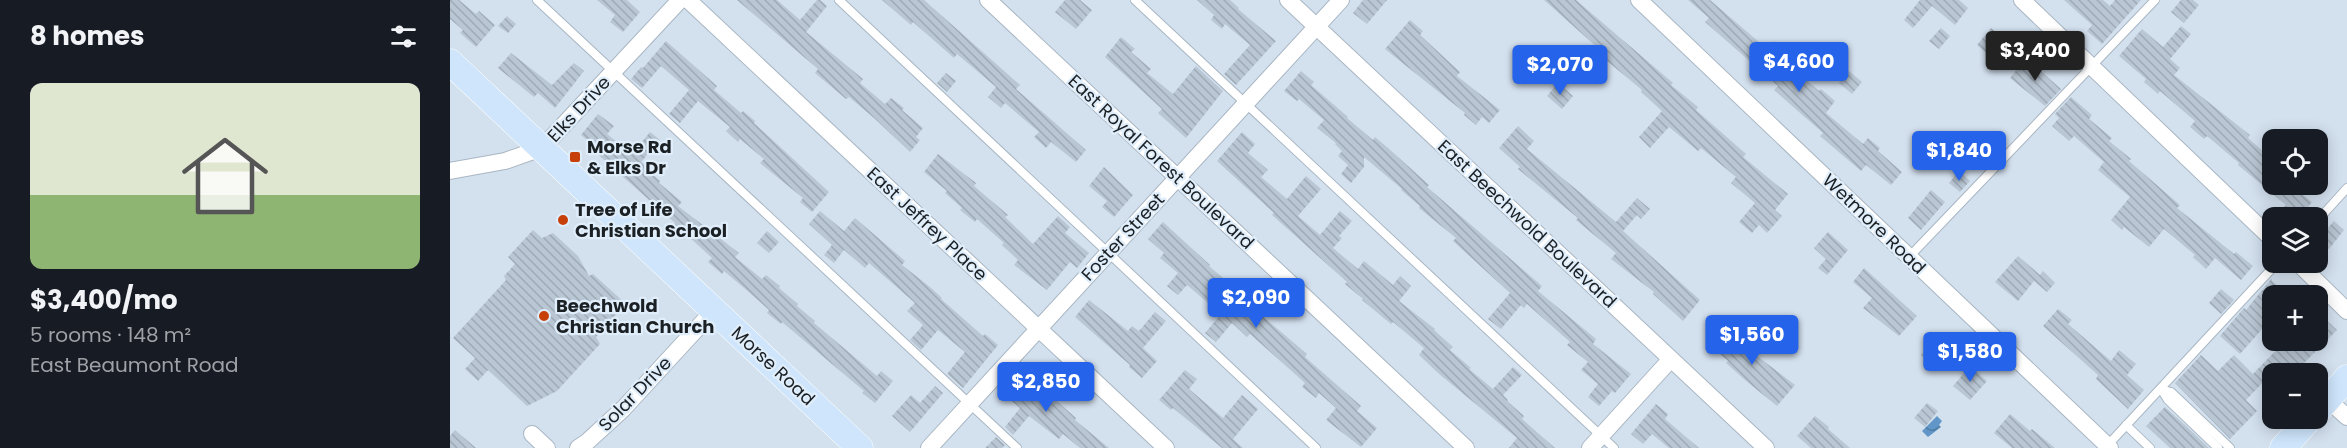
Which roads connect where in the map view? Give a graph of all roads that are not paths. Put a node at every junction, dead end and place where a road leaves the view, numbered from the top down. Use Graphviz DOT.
graph roads {
  1 [pos="537,0"];
  2 [pos="680,0"];
  3 [pos="688,0"];
  4 [pos="839,0"];
  5 [pos="988,0"];
  6 [pos="1135,0"];
  7 [pos="1288,0"];
  8 [pos="1341,0"];
  9 [pos="1639,0"];
  10 [pos="2022,0"];
  11 [pos="2155,0"];
  12 [pos="1317,27"];
  13 [pos="450,62"];
  14 [pos="2091,67"];
  15 [pos="614,72"];
  16 [pos="1246,104"];
  17 [pos="542,148"];
  18 [pos="450,171"];
  19 [pos="1178,178"];
  20 [pos="2347,188"];
  21 [pos="2328,209"];
  22 [pos="2262,229"];
  23 [pos="1108,253"];
  24 [pos="1909,257"];
  25 [pos="2268,273"];
  26 [pos="2307,273"];
  27 [pos="714,310"];
  28 [pos="2347,311"];
  29 [pos="1039,328"];
  30 [pos="1671,359"];
  31 [pos="2347,378"];
  32 [pos="2160,389"];
  33 [pos="2328,399"];
  34 [pos="969,404"];
  35 [pos="2328,408"];
  36 [pos="2347,417"];
  37 [pos="2126,425"];
  38 [pos="2300,429"];
  39 [pos="532,434"];
  40 [pos="1596,442"];
  41 [pos="2107,447"];
  42 [pos="547,448"];
  43 [pos="578,448"];
  44 [pos="860,448"];
  45 [pos="929,448"];
  46 [pos="1017,448"];
  47 [pos="1166,448"];
  48 [pos="1316,448"];
  49 [pos="1466,448"];
  50 [pos="1614,448"];
  51 [pos="1766,448"];
  52 [pos="2150,448"];
  53 [pos="2218,448"];
  54 [pos="2230,448"];
  55 [pos="2283,448"];
  1 -- 15 [label="lane"];
  2 -- 15 [label="street, Elks Drive"];
  3 -- 29 [label="street, East Jeffrey Place"];
  4 -- 23 [label="lane"];
  5 -- 19 [label="street, East Royal Forest Boulevard"];
  6 -- 16 [label="lane"];
  7 -- 12 [label="street, East Beechwold Boulevard"];
  8 -- 12 [label="street, Foster Street"];
  9 -- 24 [label="street, Wetmore Road"];
  10 -- 14 [label="street"];
  11 -- 14 [label="lane"];
  12 -- 16 [label="street, Foster Street"];
  12 -- 30 [label="street, East Beechwold Boulevard"];
  13 -- 17 [label="main road, Morse Road"];
  14 -- 22 [label="street"];
  14 -- 24 [label="lane"];
  15 -- 17 [label="street, Elks Drive"];
  15 -- 34 [label="lane"];
  16 -- 19 [label="street, Foster Street"];
  16 -- 40 [label="lane"];
  17 -- 18 [label="street, Elks Drive"];
  17 -- 27 [label="main road, Morse Road"];
  19 -- 23 [label="street, Foster Street"];
  19 -- 49 [label="street, East Royal Forest Boulevard"];
  20 -- 21 [label="lane"];
  23 -- 29 [label="street, Foster Street"];
  23 -- 48 [label="lane"];
  24 -- 41 [label="street, Wetmore Road"];
  25 -- 32 [label="lane"];
  26 -- 28 [label="street"];
  27 -- 43 [label="street, Solar Drive"];
  27 -- 44 [label="main road, Morse Road"];
  29 -- 34 [label="street, Foster Street"];
  29 -- 47 [label="street, East Jeffrey Place"];
  30 -- 40 [label="street"];
  30 -- 51 [label="street, East Beechwold Boulevard"];
  31 -- 33 [label="main road"];
  32 -- 37 [label="lane"];
  32 -- 53 [label="lane"];
  32 -- 54 [label="lane"];
  34 -- 45 [label="street, Foster Street"];
  34 -- 46 [label="lane"];
  35 -- 36 [label="street"];
  37 -- 41 [label="lane"];
  37 -- 52 [label="lane"];
  38 -- 55 [label="main road"];
  39 -- 42 [label="street"];
  40 -- 50 [label="lane"];
}
